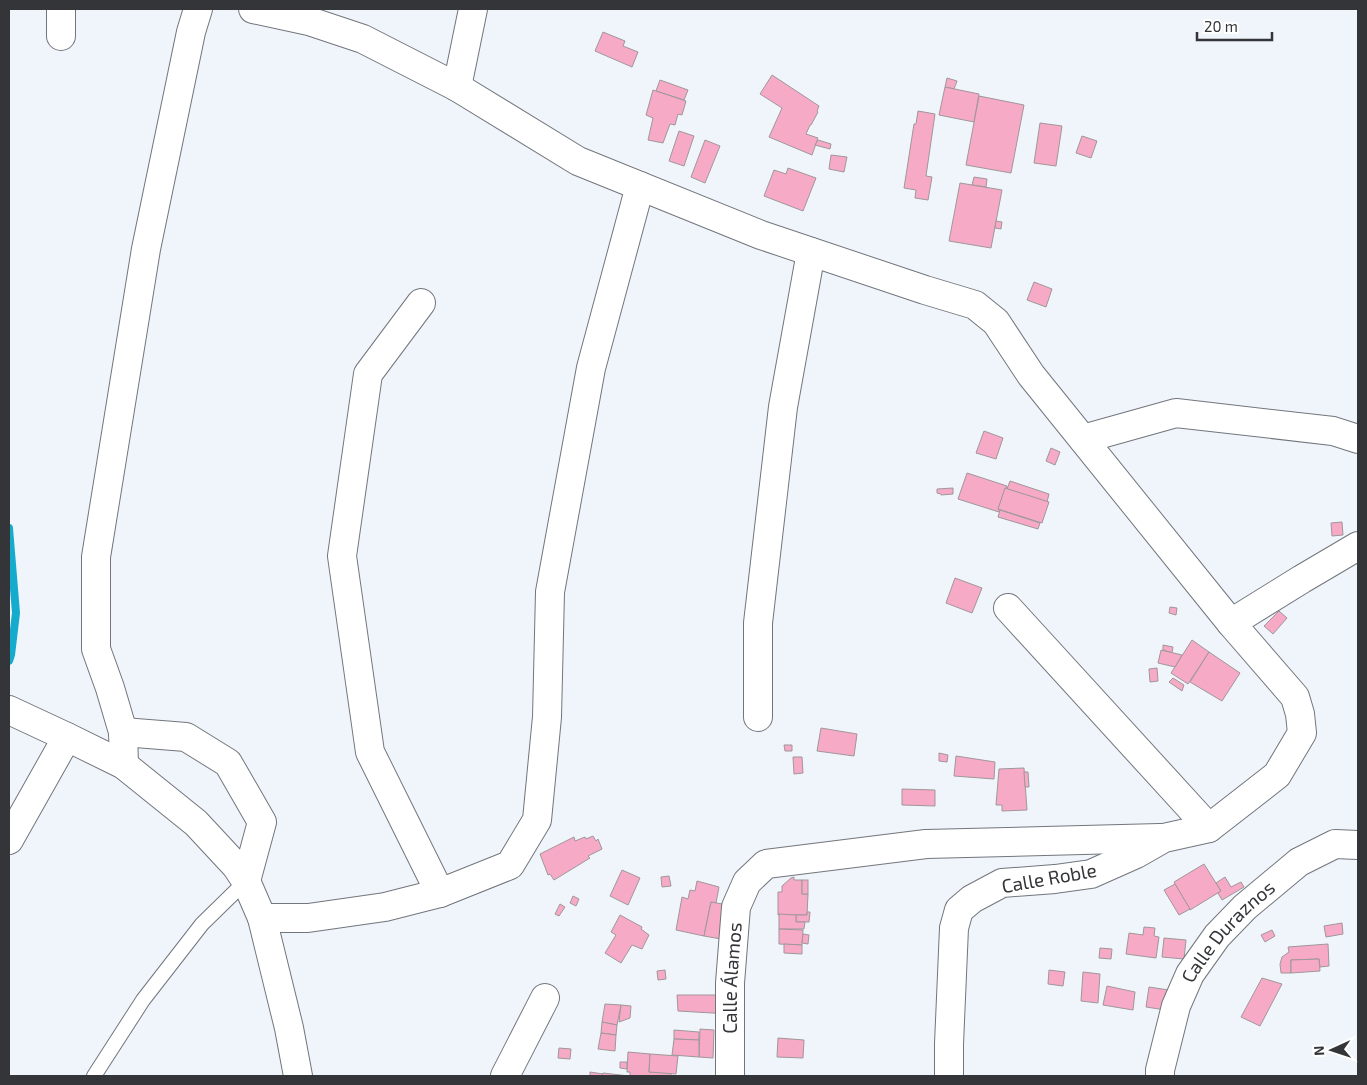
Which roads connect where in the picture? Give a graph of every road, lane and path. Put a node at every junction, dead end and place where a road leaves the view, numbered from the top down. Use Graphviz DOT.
graph roads {
  1 [pos="61,9"];
  2 [pos="198,9"];
  3 [pos="253,9"];
  4 [pos="473,9"];
  5 [pos="61,36"];
  6 [pos="457,87"];
  7 [pos="640,186"];
  8 [pos="811,252"];
  9 [pos="421,304"];
  10 [pos="1083,439"];
  11 [pos="1358,439"];
  12 [pos="1358,546"];
  13 [pos="1008,608"];
  14 [pos="1231,623"];
  15 [pos="9,710"];
  16 [pos="758,717"];
  17 [pos="123,732"];
  18 [pos="67,737"];
  19 [pos="124,766"];
  20 [pos="1209,828"];
  21 [pos="1164,838"];
  22 [pos="9,840"];
  23 [pos="1358,844"];
  24 [pos="246,881"];
  25 [pos="440,893"];
  26 [pos="262,918"];
  27 [pos="545,998"];
  28 [pos="94,1076"];
  29 [pos="298,1076"];
  30 [pos="505,1076"];
  31 [pos="730,1076"];
  32 [pos="949,1076"];
  33 [pos="1160,1076"];
  1 -- 5 [label="street"];
  2 -- 17 [label="street"];
  3 -- 6 [label="street"];
  4 -- 6 [label="street"];
  6 -- 7 [label="street"];
  7 -- 8 [label="street"];
  7 -- 25 [label="street"];
  8 -- 10 [label="street"];
  8 -- 16 [label="street"];
  9 -- 25 [label="street"];
  10 -- 11 [label="street"];
  10 -- 14 [label="street"];
  12 -- 14 [label="street"];
  13 -- 20 [label="street"];
  14 -- 20 [label="street, Calle Roble"];
  15 -- 18 [label="street"];
  17 -- 19 [label="street"];
  17 -- 24 [label="street"];
  18 -- 19 [label="street"];
  18 -- 22 [label="street"];
  19 -- 24 [label="street"];
  20 -- 21 [label="street, Calle Roble"];
  21 -- 31 [label="street, Calle Álamos"];
  21 -- 32 [label="street, Calle Roble"];
  23 -- 33 [label="street, Calle Duraznos"];
  24 -- 26 [label="street"];
  24 -- 28 [label="lane"];
  25 -- 26 [label="street"];
  26 -- 29 [label="street"];
  27 -- 30 [label="street"];
}
